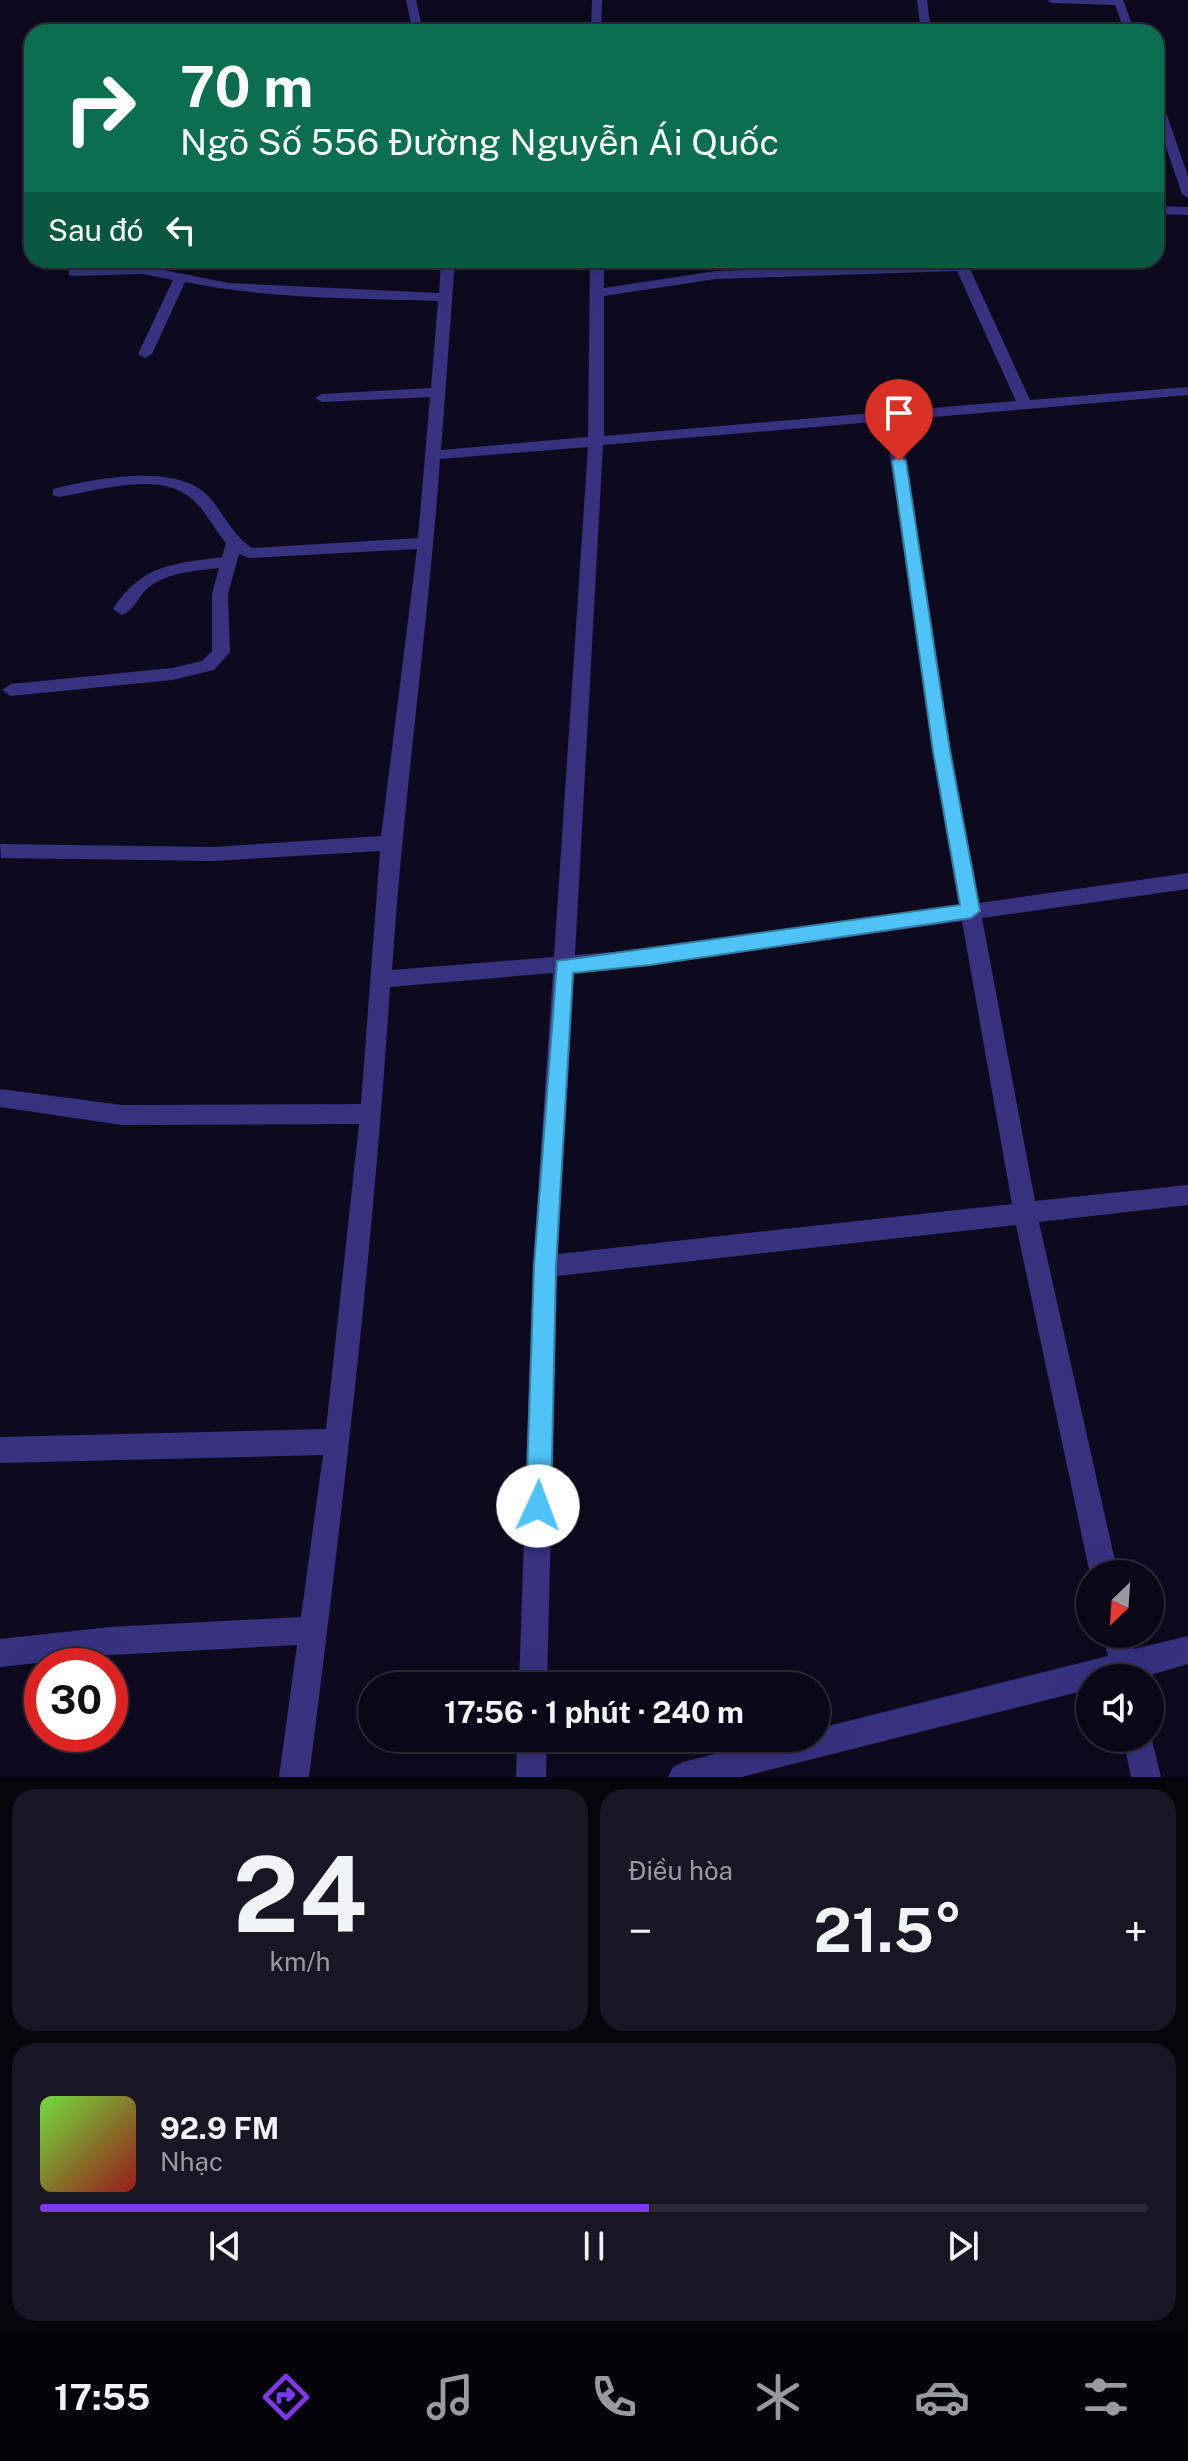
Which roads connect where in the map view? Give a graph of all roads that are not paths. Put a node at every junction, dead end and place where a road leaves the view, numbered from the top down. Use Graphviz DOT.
graph roads {
  1 [pos="411,0"];
  2 [pos="597,0"];
  3 [pos="922,0"];
  4 [pos="1052,0"];
  5 [pos="1119,1"];
  6 [pos="416,24"];
  7 [pos="596,24"];
  8 [pos="925,24"];
  9 [pos="1127,24"];
  10 [pos="1164,124"];
  11 [pos="1188,194"];
  12 [pos="1164,210"];
  13 [pos="1188,211"];
  14 [pos="448,268"];
  15 [pos="597,268"];
  16 [pos="872,268"];
  17 [pos="963,268"];
  18 [pos="74,272"];
  19 [pos="181,277"];
  20 [pos="595,293"];
  21 [pos="446,297"];
  22 [pos="145,354"];
  23 [pos="1188,391"];
  24 [pos="439,392"];
  25 [pos="322,398"];
  26 [pos="1024,403"];
  27 [pos="891,413"];
  28 [pos="596,439"];
  29 [pos="434,455"];
  30 [pos="59,492"];
  31 [pos="426,543"];
  32 [pos="230,553"];
  33 [pos="122,609"];
  34 [pos="11,690"];
  35 [pos="390,843"];
  36 [pos="1,851"];
  37 [pos="1188,881"];
  38 [pos="971,911"];
  39 [pos="564,966"];
  40 [pos="380,979"];
  41 [pos="0,1098"];
  42 [pos="371,1114"];
  43 [pos="1188,1195"];
  44 [pos="1025,1212"];
  45 [pos="545,1266"];
  46 [pos="338,1442"];
  47 [pos="0,1450"];
  48 [pos="1101,1560"];
  49 [pos="314,1630"];
  50 [pos="1188,1650"];
  51 [pos="0,1653"];
  52 [pos="1148,1664"];
  53 [pos="533,1672"];
  54 [pos="1076,1684"];
  55 [pos="532,1752"];
  56 [pos="1141,1752"];
  57 [pos="294,1777"];
  58 [pos="531,1777"];
  59 [pos="683,1777"];
  60 [pos="1146,1777"];
  1 -- 6 [label="street"];
  2 -- 7 [label="street"];
  3 -- 8 [label="street"];
  4 -- 5 [label="street"];
  5 -- 9 [label="street"];
  10 -- 11 [label="street"];
  12 -- 13 [label="street"];
  14 -- 21 [label="street"];
  15 -- 20 [label="street"];
  16 -- 20 [label="street"];
  17 -- 26 [label="street"];
  18 -- 19 [label="street"];
  19 -- 21 [label="street"];
  19 -- 22 [label="street"];
  20 -- 28 [label="street"];
  21 -- 24 [label="street"];
  23 -- 26 [label="street"];
  24 -- 25 [label="street"];
  24 -- 29 [label="street"];
  26 -- 27 [label="street"];
  27 -- 28 [label="street"];
  27 -- 38 [label="street"];
  28 -- 29 [label="street"];
  28 -- 39 [label="street"];
  29 -- 31 [label="street"];
  30 -- 32 [label="street"];
  31 -- 32 [label="street"];
  31 -- 35 [label="street"];
  32 -- 33 [label="street"];
  32 -- 34 [label="street"];
  35 -- 36 [label="street"];
  35 -- 40 [label="street"];
  37 -- 38 [label="street"];
  38 -- 39 [label="street"];
  38 -- 44 [label="street"];
  39 -- 40 [label="street"];
  39 -- 45 [label="street"];
  40 -- 42 [label="street"];
  41 -- 42 [label="street"];
  42 -- 46 [label="street"];
  43 -- 44 [label="street"];
  44 -- 45 [label="street"];
  44 -- 48 [label="street"];
  45 -- 53 [label="street"];
  46 -- 47 [label="street"];
  46 -- 49 [label="street"];
  49 -- 51 [label="street"];
  49 -- 57 [label="street"];
  50 -- 52 [label="street"];
  54 -- 59 [label="street"];
  55 -- 58 [label="street"];
  56 -- 60 [label="street"];
}
